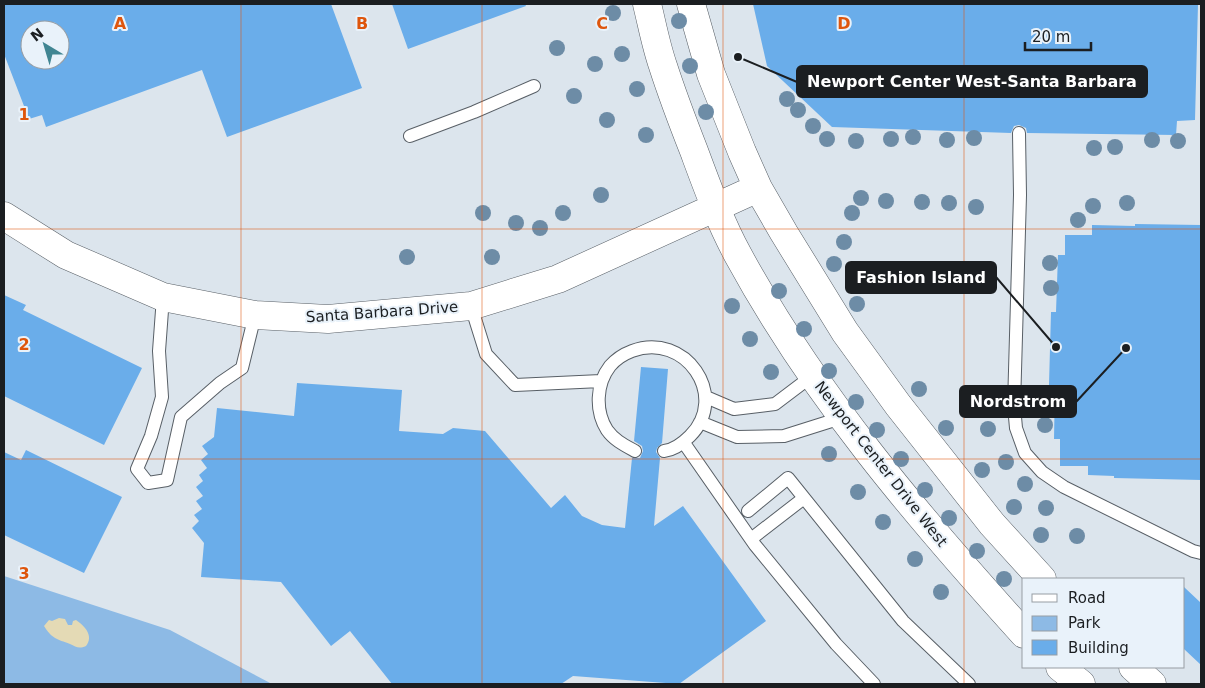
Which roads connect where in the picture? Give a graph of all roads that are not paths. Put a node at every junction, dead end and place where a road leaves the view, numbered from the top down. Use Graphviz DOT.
graph roads {
  1 [pos="646,4"];
  2 [pos="691,4"];
  3 [pos="534,86"];
  4 [pos="1019,133"];
  5 [pos="410,136"];
  6 [pos="758,188"];
  7 [pos="715,207"];
  8 [pos="4,217"];
  9 [pos="163,297"];
  10 [pos="471,306"];
  11 [pos="255,315"];
  12 [pos="812,376"];
  13 [pos="601,381"];
  14 [pos="706,397"];
  15 [pos="841,418"];
  16 [pos="700,422"];
  17 [pos="684,443"];
  18 [pos="634,451"];
  19 [pos="664,451"];
  20 [pos="804,498"];
  21 [pos="748,510"];
  22 [pos="751,539"];
  23 [pos="1201,553"];
  24 [pos="1041,578"];
  25 [pos="1022,632"];
  26 [pos="1061,668"];
  27 [pos="1134,668"];
  28 [pos="967,683"];
  29 [pos="874,684"];
  30 [pos="1080,684"];
  31 [pos="1152,684"];
  1 -- 7 [label="main road, Newport Center Drive West"];
  2 -- 6 [label="main road"];
  3 -- 5 [label="lane"];
  4 -- 23 [label="lane"];
  6 -- 7 [label="main road, Santa Barbara Drive"];
  6 -- 24 [label="main road"];
  7 -- 10 [label="main road, Santa Barbara Drive"];
  7 -- 12 [label="main road, Newport Center Drive West"];
  8 -- 9 [label="main road, Santa Barbara Drive"];
  9 -- 11 [label="main road, Santa Barbara Drive"];
  9 -- 11 [label="lane"];
  10 -- 11 [label="main road, Santa Barbara Drive"];
  10 -- 13 [label="lane"];
  12 -- 14 [label="lane"];
  12 -- 15 [label="main road, Newport Center Drive West"];
  13 -- 14 [label="lane"];
  13 -- 18 [label="lane"];
  14 -- 16 [label="lane"];
  15 -- 16 [label="lane"];
  15 -- 25 [label="main road, Newport Center Drive West"];
  16 -- 17 [label="lane"];
  17 -- 19 [label="lane"];
  17 -- 22 [label="lane"];
  20 -- 21 [label="lane"];
  20 -- 22 [label="lane"];
  20 -- 28 [label="lane"];
  22 -- 29 [label="lane"];
  26 -- 30 [label="main road"];
  27 -- 31 [label="main road"];
}
